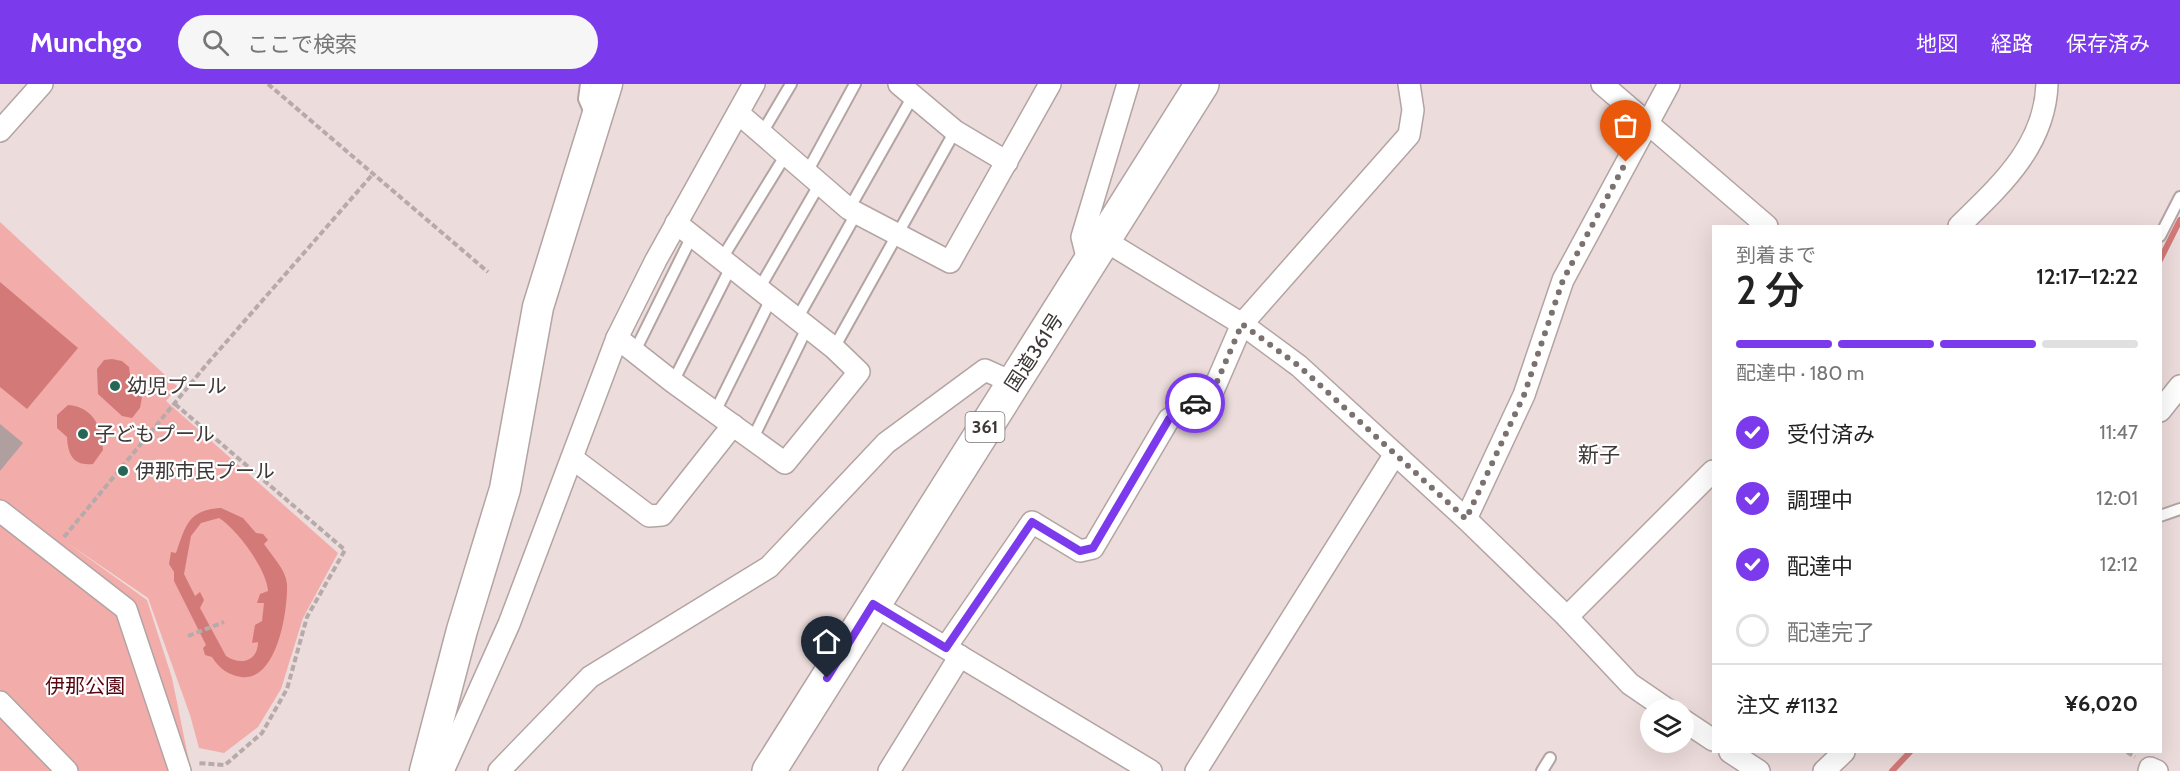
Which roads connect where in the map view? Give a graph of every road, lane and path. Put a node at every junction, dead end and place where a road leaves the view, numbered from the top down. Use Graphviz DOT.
graph roads {
  1 [pos="42,84"];
  2 [pos="268,84"];
  3 [pos="586,84"];
  4 [pos="607,84"];
  5 [pos="754,84"];
  6 [pos="791,84"];
  7 [pos="855,84"];
  8 [pos="1050,84"];
  9 [pos="1128,84"];
  10 [pos="1202,84"];
  11 [pos="1409,84"];
  12 [pos="1602,84"];
  13 [pos="1669,84"];
  14 [pos="2047,84"];
  15 [pos="906,90"];
  16 [pos="738,112"];
  17 [pos="1647,123"];
  18 [pos="595,124"];
  19 [pos="0,131"];
  20 [pos="954,131"];
  21 [pos="762,134"];
  22 [pos="785,156"];
  23 [pos="1007,162"];
  24 [pos="372,175"];
  25 [pos="813,179"];
  26 [pos="2180,197"];
  27 [pos="853,211"];
  28 [pos="1766,225"];
  29 [pos="1960,225"];
  30 [pos="684,230"];
  31 [pos="2162,232"];
  32 [pos="897,235"];
  33 [pos="1097,252"];
  34 [pos="726,263"];
  35 [pos="488,273"];
  36 [pos="765,294"];
  37 [pos="802,324"];
  38 [pos="1242,324"];
  39 [pos="617,338"];
  40 [pos="834,348"];
  41 [pos="635,351"];
  42 [pos="673,382"];
  43 [pos="1014,383"];
  44 [pos="2180,386"];
  45 [pos="175,404"];
  46 [pos="2162,408"];
  47 [pos="715,412"];
  48 [pos="733,425"];
  49 [pos="752,440"];
  50 [pos="1395,454"];
  51 [pos="572,458"];
  52 [pos="1712,472"];
  53 [pos="2180,509"];
  54 [pos="0,511"];
  55 [pos="2162,515"];
  56 [pos="1466,519"];
  57 [pos="51,551"];
  58 [pos="873,604"];
  59 [pos="1567,617"];
  60 [pos="224,622"];
  61 [pos="188,636"];
  62 [pos="953,652"];
  63 [pos="1652,699"];
  64 [pos="0,702"];
  65 [pos="1694,727"];
  66 [pos="1712,739"];
  67 [pos="1732,753"];
  68 [pos="1843,753"];
  69 [pos="1550,758"];
  70 [pos="180,767"];
  71 [pos="67,771"];
  72 [pos="425,771"];
  73 [pos="443,771"];
  74 [pos="499,771"];
  75 [pos="769,771"];
  76 [pos="889,771"];
  77 [pos="1151,771"];
  78 [pos="1196,771"];
  79 [pos="1542,771"];
  80 [pos="1759,771"];
  81 [pos="1824,771"];
  82 [pos="2149,771"];
  83 [pos="2157,771"];
  1 -- 19 [label="street"];
  2 -- 24 [label="path"];
  3 -- 18 [label="lane"];
  4 -- 18 [label="street"];
  5 -- 16 [label="street"];
  6 -- 21 [label="lane"];
  7 -- 25 [label="lane"];
  8 -- 23 [label="street"];
  9 -- 33 [label="street"];
  10 -- 33 [label="highway, 国道361号 / 361"];
  11 -- 38 [label="street"];
  12 -- 17 [label="street"];
  13 -- 17 [label="street"];
  14 -- 29 [label="street"];
  15 -- 20 [label="street"];
  15 -- 27 [label="lane"];
  16 -- 21 [label="street"];
  16 -- 30 [label="street"];
  17 -- 28 [label="street"];
  17 -- 56 [label="street"];
  18 -- 72 [label="street"];
  20 -- 23 [label="street"];
  20 -- 32 [label="lane"];
  21 -- 22 [label="street"];
  22 -- 25 [label="street"];
  22 -- 34 [label="lane"];
  23 -- 32 [label="street"];
  24 -- 35 [label="path"];
  24 -- 45 [label="path"];
  25 -- 27 [label="street"];
  25 -- 36 [label="lane"];
  26 -- 31 [label="lane"];
  27 -- 32 [label="street"];
  27 -- 37 [label="lane"];
  30 -- 34 [label="street"];
  30 -- 39 [label="street"];
  30 -- 41 [label="lane"];
  32 -- 40 [label="lane"];
  33 -- 38 [label="street"];
  33 -- 43 [label="highway, 国道361号 / 361"];
  34 -- 36 [label="street"];
  34 -- 42 [label="lane"];
  36 -- 37 [label="street"];
  36 -- 47 [label="lane"];
  37 -- 40 [label="street"];
  37 -- 49 [label="lane"];
  38 -- 50 [label="street"];
  38 -- 62 [label="street"];
  39 -- 41 [label="street"];
  39 -- 51 [label="street"];
  40 -- 49 [label="street"];
  41 -- 42 [label="street"];
  42 -- 47 [label="street"];
  43 -- 58 [label="highway, 国道361号 / 361"];
  43 -- 74 [label="street"];
  44 -- 46 [label="street"];
  45 -- 57 [label="path"];
  45 -- 70 [label="path"];
  47 -- 48 [label="street"];
  48 -- 49 [label="street"];
  48 -- 51 [label="street"];
  50 -- 56 [label="street"];
  50 -- 78 [label="street"];
  51 -- 73 [label="street"];
  52 -- 59 [label="street"];
  53 -- 55 [label="lane"];
  54 -- 57 [label="street"];
  56 -- 59 [label="street"];
  57 -- 70 [label="street"];
  58 -- 62 [label="street"];
  58 -- 75 [label="highway, 国道361号 / 361"];
  59 -- 63 [label="street"];
  60 -- 61 [label="path"];
  62 -- 76 [label="street"];
  62 -- 77 [label="street"];
  64 -- 71 [label="street"];
  65 -- 66 [label="street"];
  67 -- 80 [label="street"];
  68 -- 81 [label="street"];
  69 -- 79 [label="lane"];
  82 -- 83 [label="street"];
}
